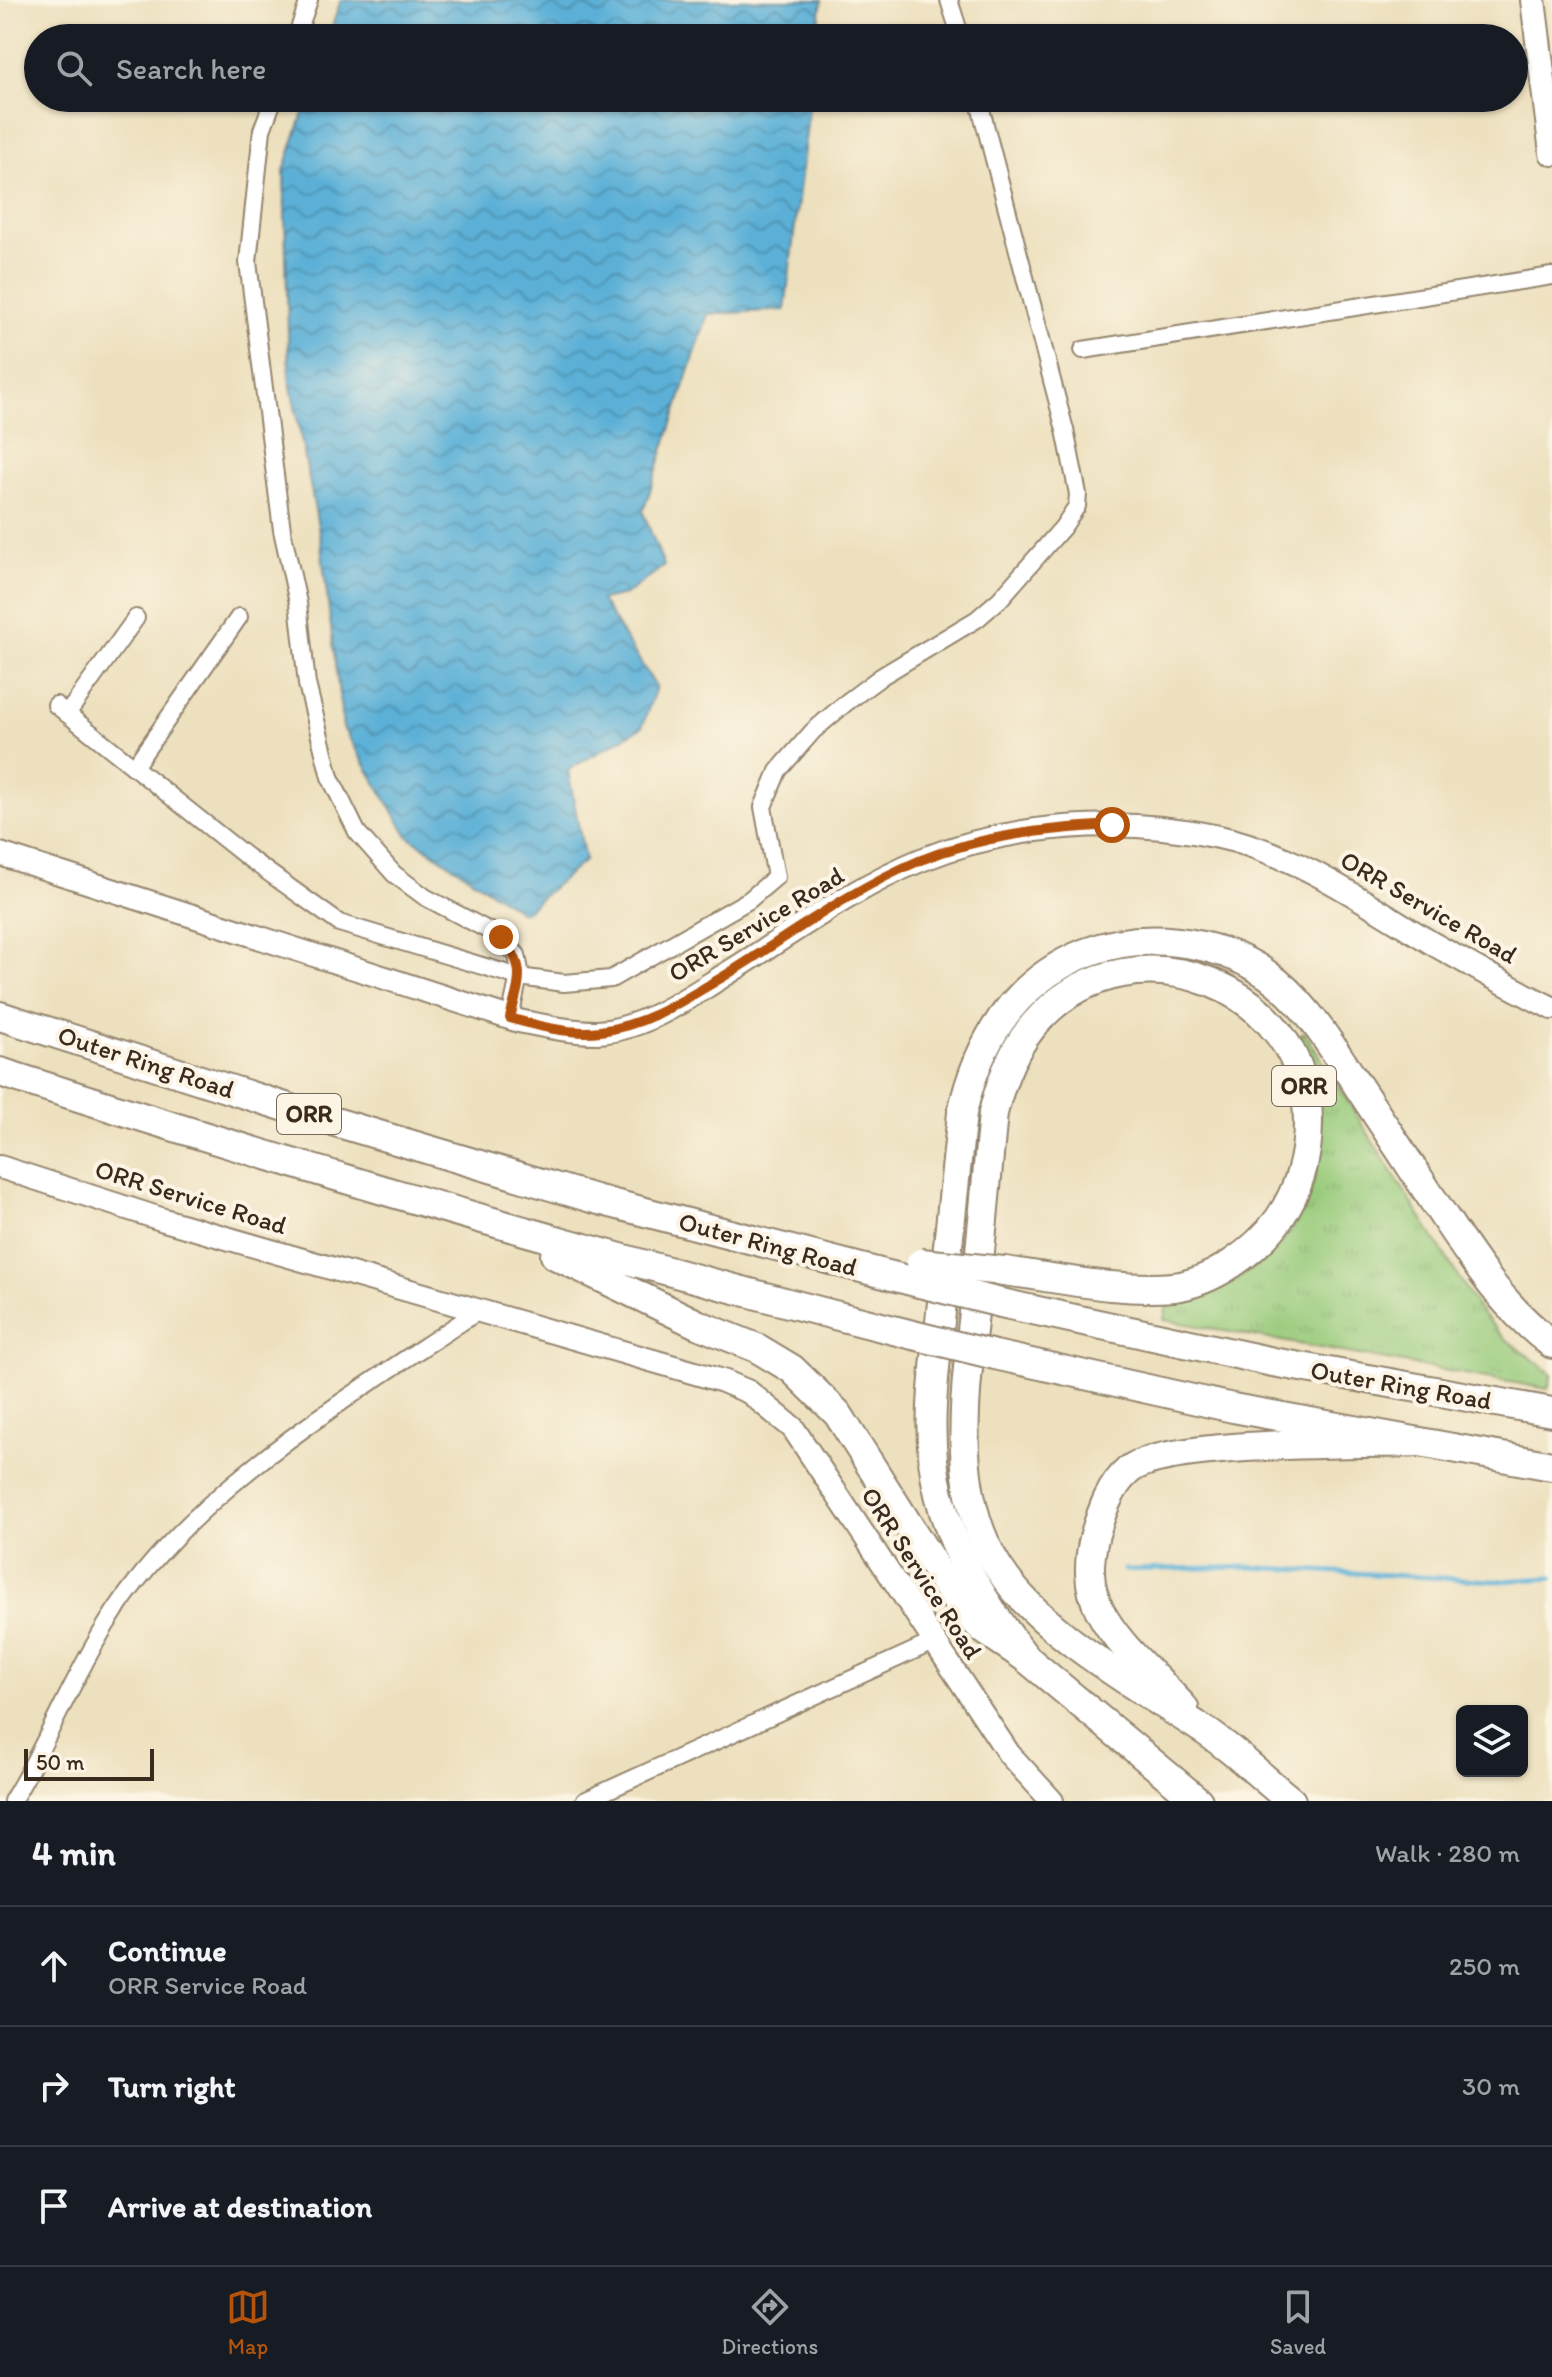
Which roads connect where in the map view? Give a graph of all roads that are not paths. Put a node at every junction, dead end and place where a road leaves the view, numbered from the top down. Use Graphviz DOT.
graph roads {
  1 [pos="309,0"];
  2 [pos="949,0"];
  3 [pos="1533,0"];
  4 [pos="301,24"];
  5 [pos="957,24"];
  6 [pos="269,112"];
  7 [pos="982,112"];
  8 [pos="1552,153"];
  9 [pos="1552,276"];
  10 [pos="1083,350"];
  11 [pos="239,617"];
  12 [pos="136,618"];
  13 [pos="134,767"];
  14 [pos="0,854"];
  15 [pos="519,977"];
  16 [pos="1521,992"];
  17 [pos="1552,1000"];
  18 [pos="1552,1008"];
  19 [pos="0,1016"];
  20 [pos="510,1018"];
  21 [pos="0,1072"];
  22 [pos="0,1167"];
  23 [pos="485,1222"];
  24 [pos="920,1273"];
  25 [pos="478,1311"];
  26 [pos="1552,1344"];
  27 [pos="1552,1412"];
  28 [pos="1419,1442"];
  29 [pos="1552,1466"];
  30 [pos="933,1642"];
  31 [pos="1026,1658"];
  32 [pos="1199,1726"];
  33 [pos="12,1801"];
  34 [pos="584,1801"];
  35 [pos="1052,1801"];
  36 [pos="1198,1801"];
  37 [pos="1291,1801"];
  1 -- 4 [label="street"];
  2 -- 5 [label="street"];
  3 -- 8 [label="main road"];
  6 -- 15 [label="street"];
  7 -- 15 [label="street"];
  9 -- 10 [label="street"];
  11 -- 13 [label="street"];
  12 -- 13 [label="street"];
  13 -- 15 [label="street"];
  14 -- 20 [label="main road, ORR Service Road"];
  15 -- 20 [label="street"];
  16 -- 17 [label="main road"];
  16 -- 18 [label="main road"];
  16 -- 20 [label="main road, ORR Service Road"];
  19 -- 24 [label="highway, Outer Ring Road / ORR"];
  21 -- 23 [label="highway, Outer Ring Road / ORR"];
  22 -- 25 [label="main road, ORR Service Road"];
  23 -- 28 [label="highway, Outer Ring Road / ORR, bridge"];
  23 -- 31 [label="highway, ORR"];
  24 -- 27 [label="highway, Outer Ring Road / ORR, bridge"];
  24 -- 32 [label="highway, ORR, bridge"];
  25 -- 30 [label="main road, ORR Service Road"];
  25 -- 33 [label="street"];
  26 -- 31 [label="highway, ORR"];
  28 -- 29 [label="highway, Outer Ring Road / ORR"];
  28 -- 32 [label="highway"];
  30 -- 34 [label="street"];
  30 -- 35 [label="main road, ORR Service Road"];
  31 -- 36 [label="highway, ORR"];
  32 -- 37 [label="highway"];
}
